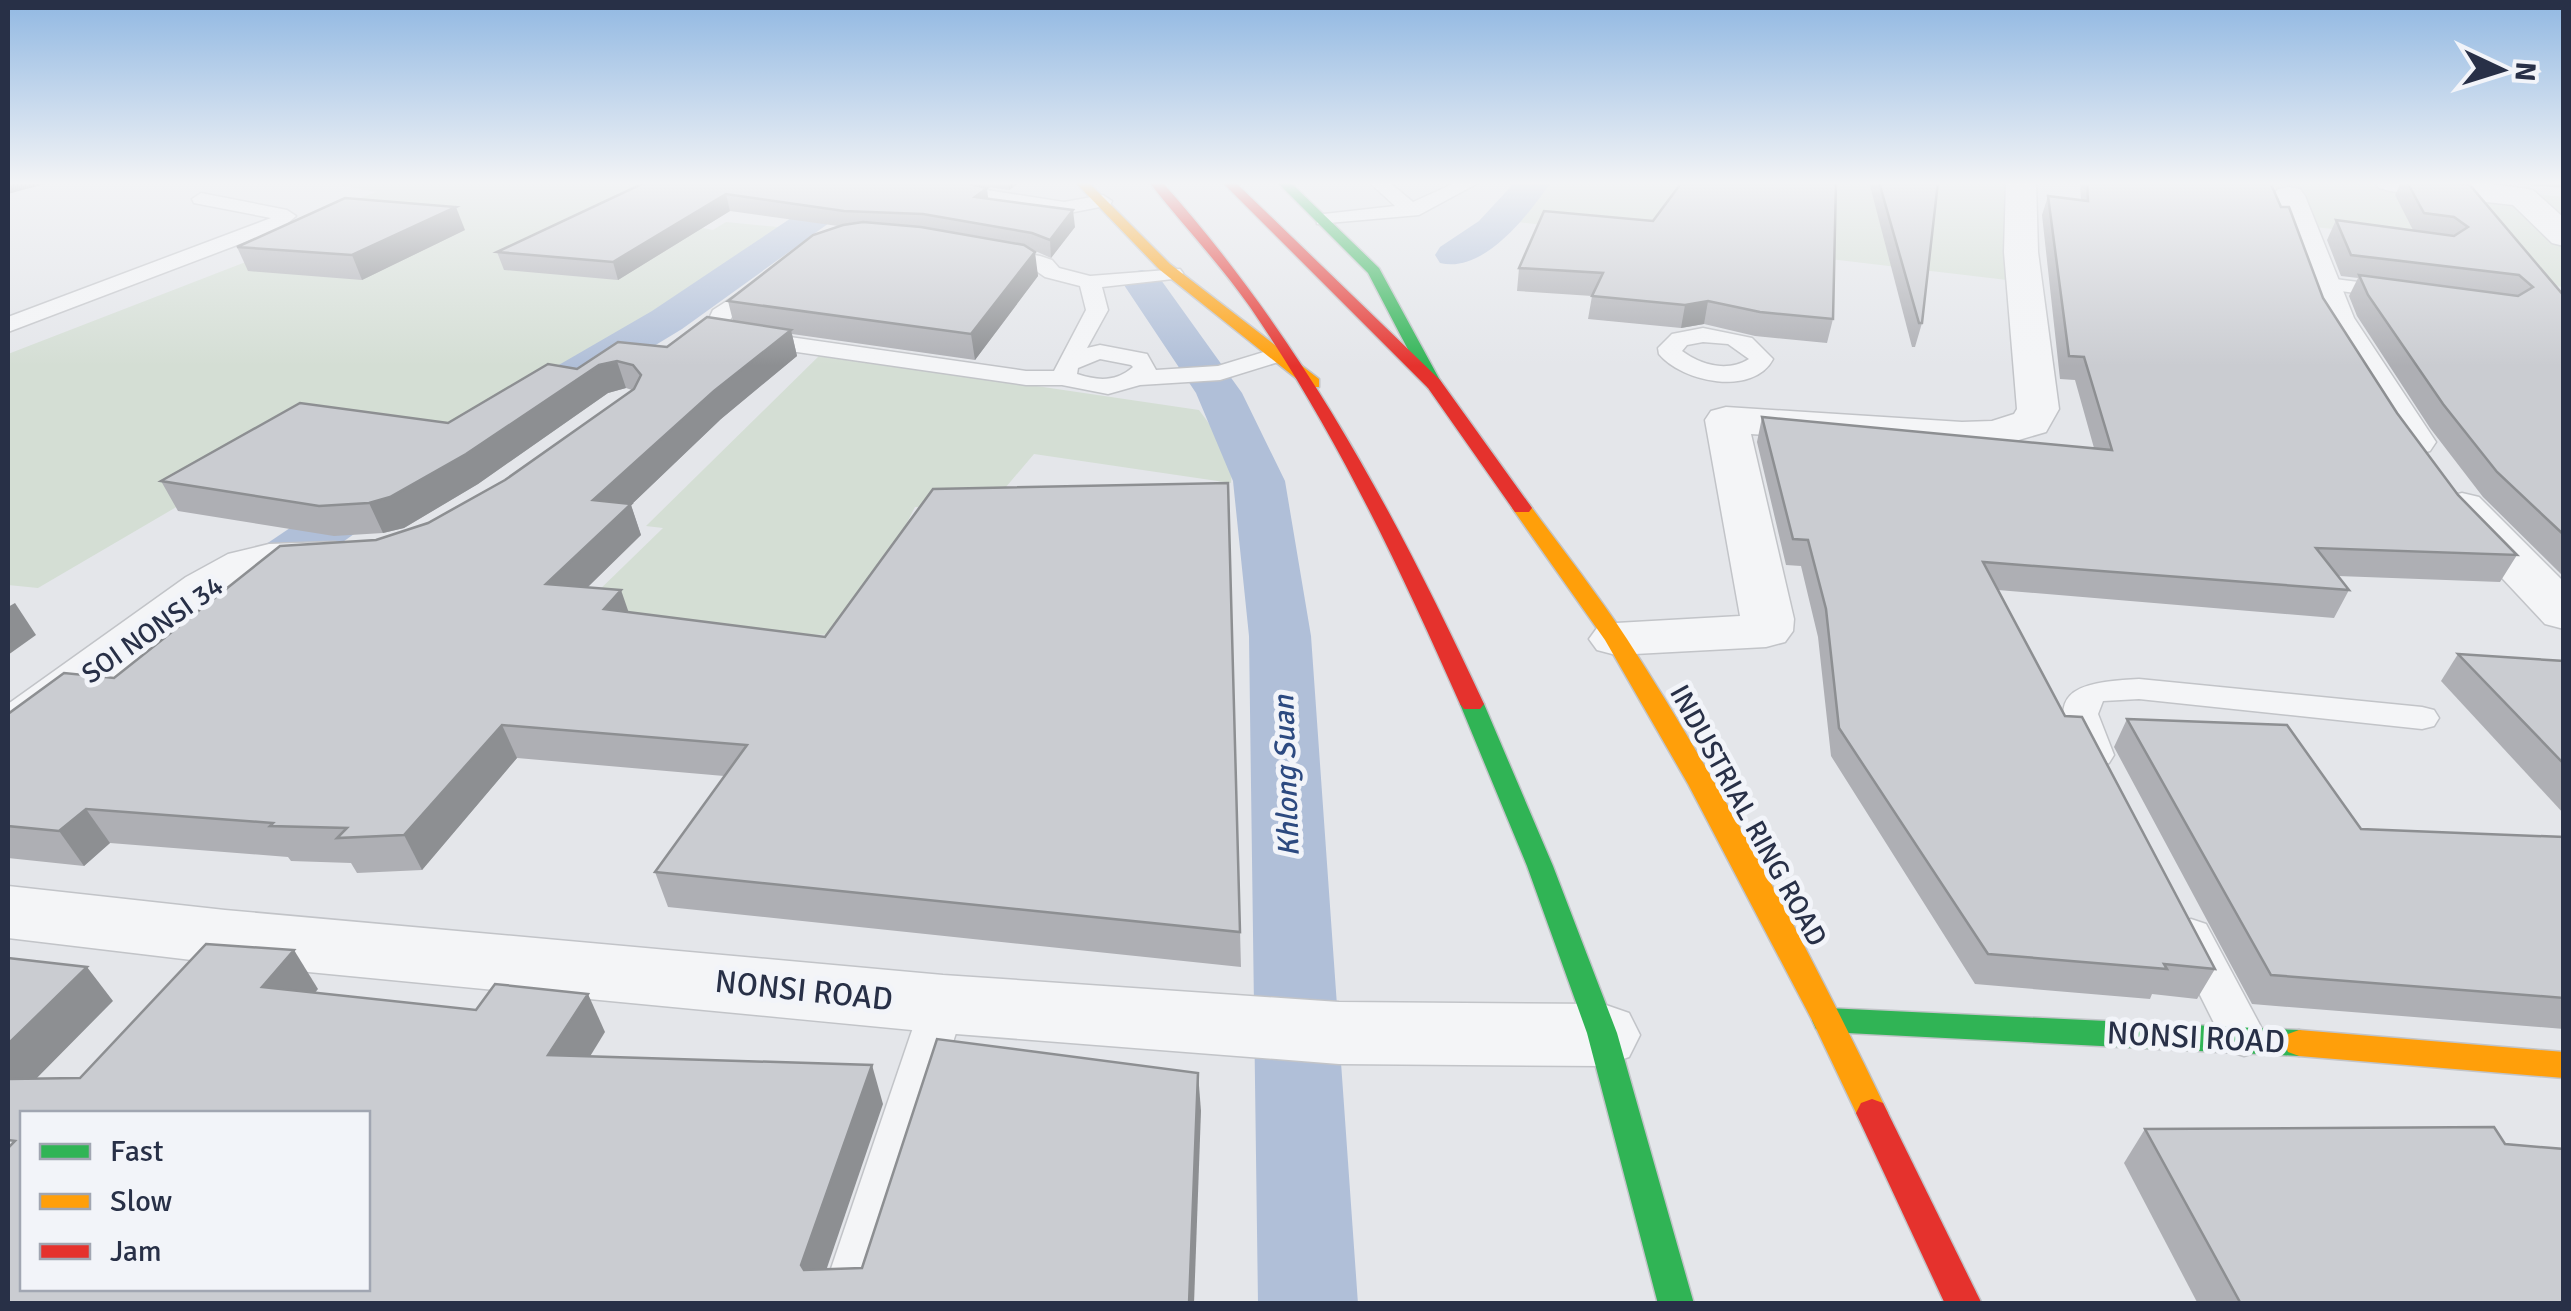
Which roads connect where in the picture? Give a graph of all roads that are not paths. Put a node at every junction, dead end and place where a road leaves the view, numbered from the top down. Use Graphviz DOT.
graph roads {
  1 [pos="226,243"];
  2 [pos="1144,243"];
  3 [pos="1209,243"];
  4 [pos="1290,243"];
  5 [pos="1347,243"];
  6 [pos="2021,243"];
  7 [pos="2310,243"];
  8 [pos="976,251"];
  9 [pos="784,269"];
  10 [pos="1173,273"];
  11 [pos="1090,282"];
  12 [pos="2319,283"];
  13 [pos="2413,295"];
  14 [pos="8,326"];
  15 [pos="1277,355"];
  16 [pos="1066,372"];
  17 [pos="1713,373"];
  18 [pos="1138,378"];
  19 [pos="1313,383"];
  20 [pos="1434,384"];
  21 [pos="1726,420"];
  22 [pos="371,554"];
  23 [pos="2564,613"];
  24 [pos="1616,639"];
  25 [pos="2422,718"];
  26 [pos="8,732"];
  27 [pos="2110,781"];
  28 [pos="2172,901"];
  29 [pos="8,912"];
  30 [pos="225,937"];
  31 [pos="174,992"];
  32 [pos="943,1004"];
  33 [pos="1827,1020"];
  34 [pos="1602,1035"];
  35 [pos="2244,1038"];
  36 [pos="2564,1065"];
  37 [pos="845,1304"];
  38 [pos="1676,1304"];
  39 [pos="1964,1304"];
  1 -- 14 [label="lane"];
  2 -- 10 [label="main road"];
  3 -- 19 [label="main road"];
  4 -- 20 [label="main road, INDUSTRIAL RING ROAD"];
  5 -- 20 [label="main road, INDUSTRIAL RING ROAD"];
  6 -- 21 [label="street"];
  7 -- 12 [label="street"];
  8 -- 11 [label="lane"];
  9 -- 16 [label="lane"];
  10 -- 11 [label="lane"];
  10 -- 15 [label="main road"];
  11 -- 16 [label="lane"];
  12 -- 13 [label="lane"];
  12 -- 23 [label="street"];
  15 -- 18 [label="lane"];
  15 -- 19 [label="main road"];
  16 -- 18 [label="lane"];
  16 -- 18 [label="lane"];
  17 -- 21 [label="lane"];
  19 -- 34 [label="main road"];
  20 -- 24 [label="main road, INDUSTRIAL RING ROAD"];
  21 -- 24 [label="street"];
  22 -- 26 [label="street, SOI NONSI 34"];
  24 -- 33 [label="main road, INDUSTRIAL RING ROAD"];
  25 -- 27 [label="lane"];
  28 -- 35 [label="lane"];
  29 -- 30 [label="street, NONSI ROAD"];
  30 -- 31 [label="street"];
  30 -- 32 [label="street, NONSI ROAD"];
  32 -- 34 [label="street, NONSI ROAD"];
  32 -- 37 [label="lane"];
  33 -- 35 [label="main road, NONSI ROAD"];
  33 -- 39 [label="main road, INDUSTRIAL RING ROAD"];
  34 -- 38 [label="main road"];
  35 -- 36 [label="main road, NONSI ROAD"];
}
